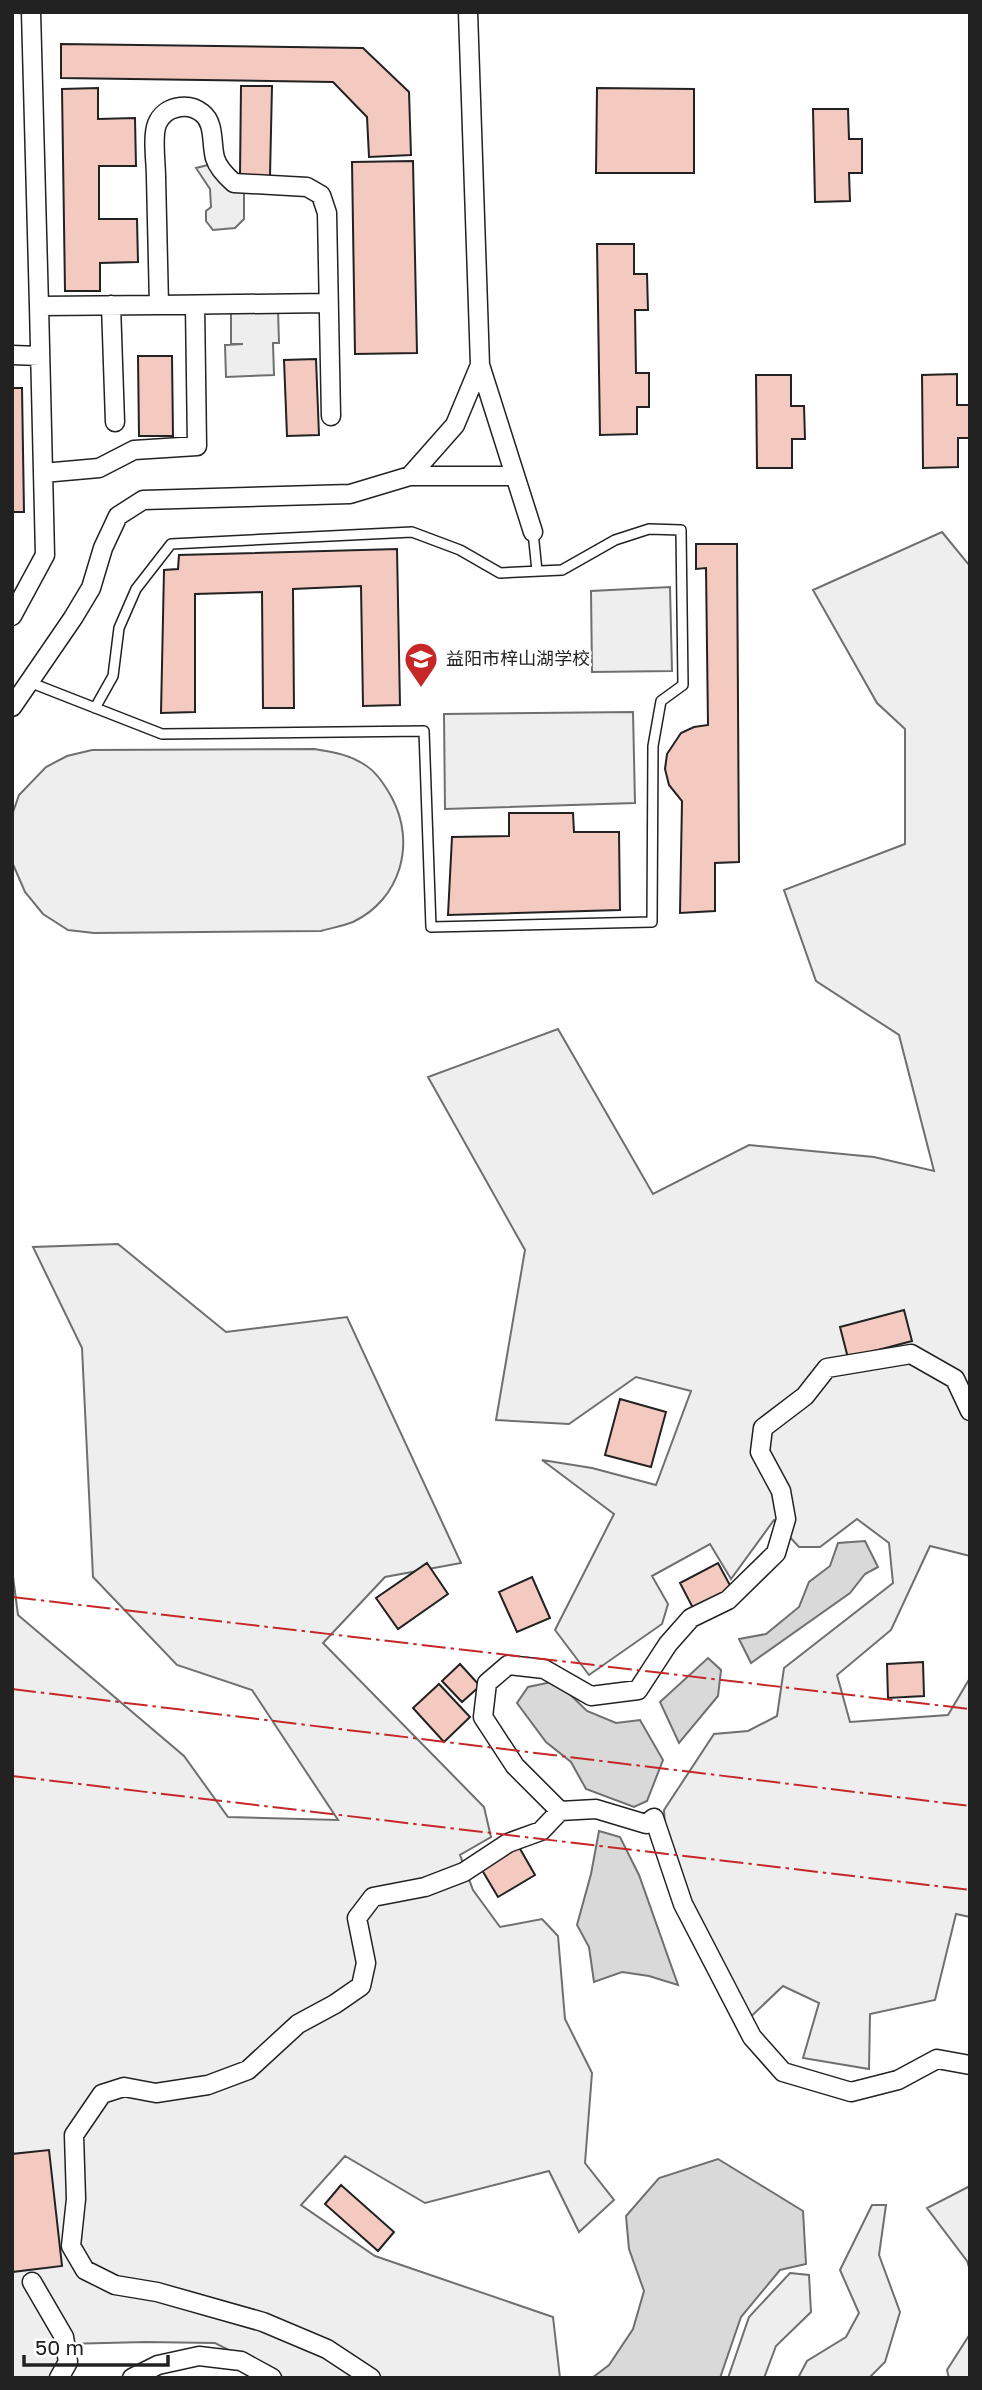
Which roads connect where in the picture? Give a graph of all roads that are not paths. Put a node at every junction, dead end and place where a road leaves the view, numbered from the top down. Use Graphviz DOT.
graph roads {
  1 [pos="31,12"];
  2 [pos="468,12"];
  3 [pos="328,303"];
  4 [pos="111,305"];
  5 [pos="159,305"];
  6 [pos="195,305"];
  7 [pos="39,306"];
  8 [pos="12,355"];
  9 [pos="40,356"];
  10 [pos="480,365"];
  11 [pos="331,416"];
  12 [pos="115,422"];
  13 [pos="43,473"];
  14 [pos="410,476"];
  15 [pos="515,476"];
  16 [pos="533,532"];
  17 [pos="537,571"];
  18 [pos="12,615"];
  19 [pos="29,682"];
  20 [pos="12,707"];
  21 [pos="95,708"];
  22 [pos="970,1411"];
  23 [pos="560,1811"];
  24 [pos="970,2065"];
  25 [pos="32,2282"];
  26 [pos="59,2378"];
  27 [pos="132,2378"];
  28 [pos="272,2378"];
  29 [pos="371,2378"];
  1 -- 7 [label="street"];
  2 -- 10 [label="street"];
  3 -- 5 [label="street"];
  3 -- 6 [label="street"];
  3 -- 11 [label="street"];
  4 -- 5 [label="street"];
  4 -- 7 [label="street"];
  4 -- 12 [label="street"];
  5 -- 6 [label="street"];
  6 -- 13 [label="street"];
  7 -- 9 [label="street"];
  8 -- 9 [label="street"];
  9 -- 13 [label="street"];
  10 -- 14 [label="street"];
  10 -- 15 [label="street"];
  13 -- 18 [label="street"];
  14 -- 15 [label="street"];
  14 -- 19 [label="street"];
  15 -- 16 [label="street"];
  16 -- 17 [label="lane"];
  17 -- 21 [label="lane"];
  17 -- 21 [label="lane"];
  19 -- 20 [label="street"];
  19 -- 21 [label="lane"];
  22 -- 23 [label="street"];
  23 -- 24 [label="street"];
  23 -- 29 [label="street"];
  25 -- 26 [label="street"];
  27 -- 28 [label="street"];
}
